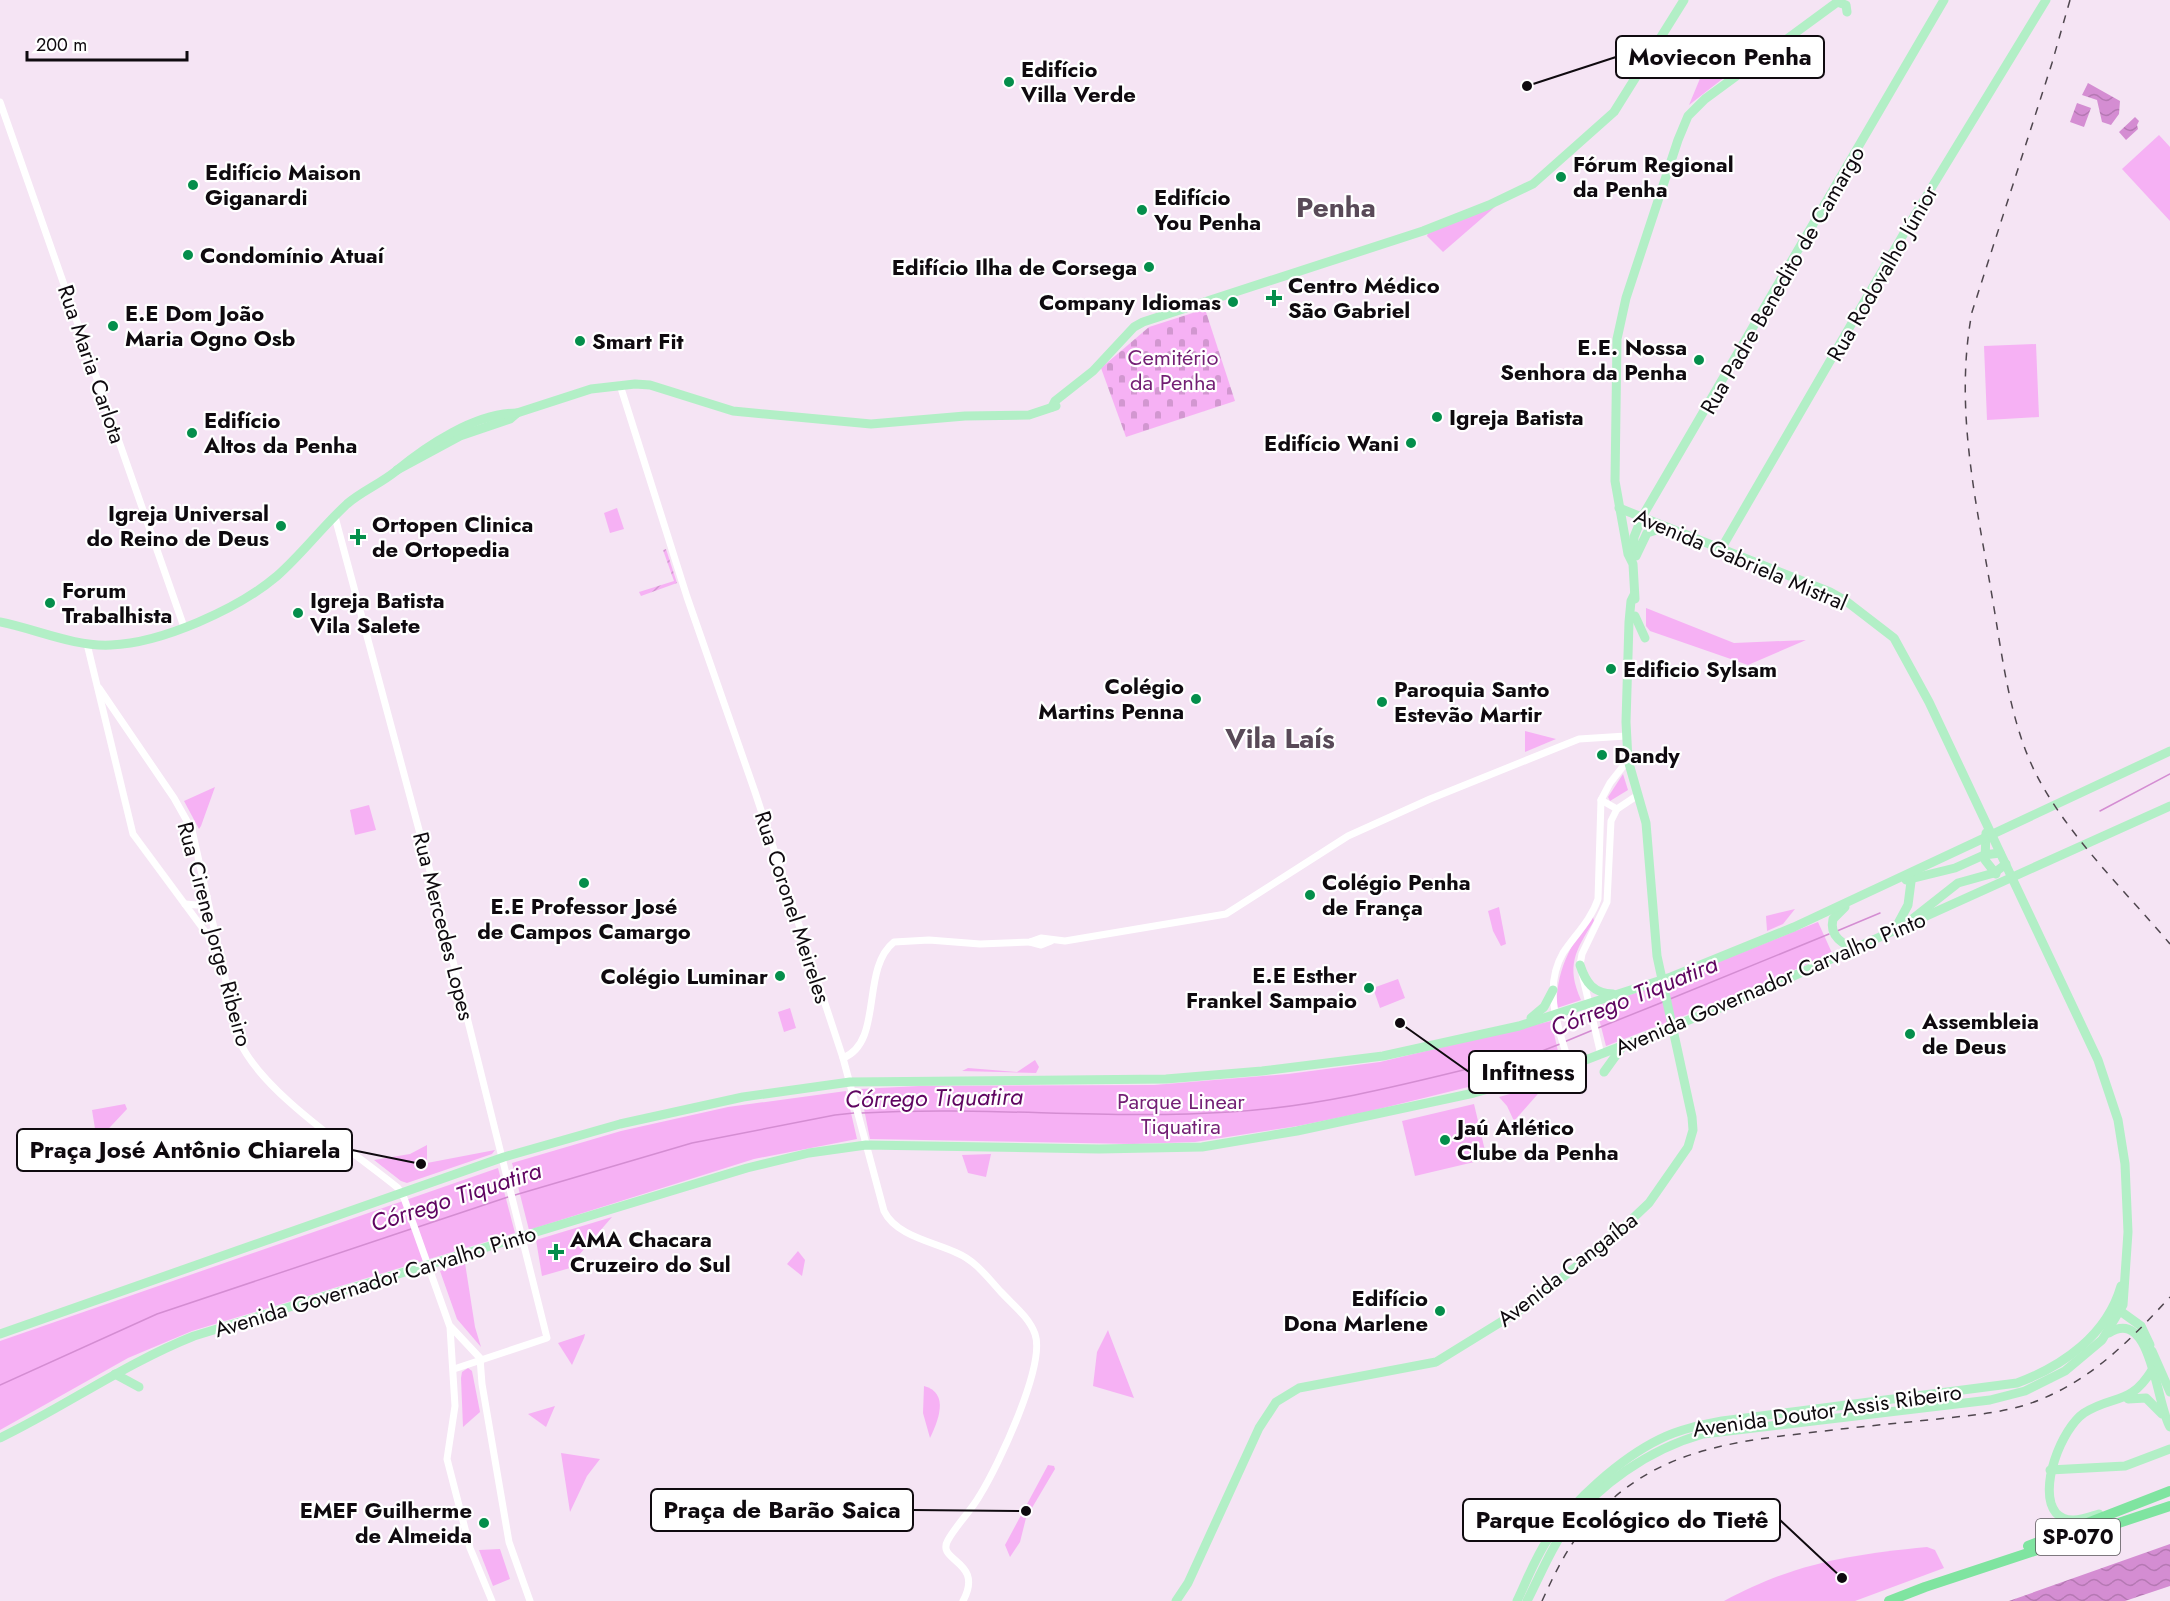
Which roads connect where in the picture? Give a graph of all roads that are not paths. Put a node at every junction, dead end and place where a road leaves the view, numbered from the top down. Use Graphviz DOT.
graph roads {
  1 [pos="1684,0"];
  2 [pos="1944,0"];
  3 [pos="2046,0"];
  4 [pos="1838,1"];
  5 [pos="1847,12"];
  6 [pos="0,102"];
  7 [pos="620,385"];
  8 [pos="1619,508"];
  9 [pos="335,517"];
  10 [pos="1642,517"];
  11 [pos="1667,527"];
  12 [pos="1721,549"];
  13 [pos="1633,564"];
  14 [pos="1635,595"];
  15 [pos="1635,615"];
  16 [pos="0,622"];
  17 [pos="184,627"];
  18 [pos="1630,633"];
  19 [pos="1645,638"];
  20 [pos="87,644"];
  21 [pos="99,688"];
  22 [pos="1626,736"];
  23 [pos="2170,751"];
  24 [pos="1628,760"];
  25 [pos="1638,795"];
  26 [pos="1601,800"];
  27 [pos="2170,806"];
  28 [pos="1617,809"];
  29 [pos="1986,826"];
  30 [pos="2000,853"];
  31 [pos="1984,855"];
  32 [pos="2006,864"];
  33 [pos="1994,873"];
  34 [pos="1912,876"];
  35 [pos="2016,886"];
  36 [pos="207,896"];
  37 [pos="1851,901"];
  38 [pos="185,904"];
  39 [pos="1898,929"];
  40 [pos="1858,948"];
  41 [pos="219,951"];
  42 [pos="1580,965"];
  43 [pos="1552,990"];
  44 [pos="1618,994"];
  45 [pos="1588,1008"];
  46 [pos="1556,1017"];
  47 [pos="1519,1026"];
  48 [pos="1622,1047"];
  49 [pos="1601,1055"];
  50 [pos="843,1058"];
  51 [pos="1569,1062"];
  52 [pos="1604,1072"];
  53 [pos="850,1082"];
  54 [pos="866,1145"];
  55 [pos="504,1157"];
  56 [pos="402,1192"];
  57 [pos="523,1237"];
  58 [pos="430,1265"];
  59 [pos="2125,1276"];
  60 [pos="2125,1295"];
  61 [pos="2117,1308"];
  62 [pos="2134,1320"];
  63 [pos="450,1327"];
  64 [pos="0,1334"];
  65 [pos="2105,1336"];
  66 [pos="2152,1351"];
  67 [pos="480,1358"];
  68 [pos="454,1369"];
  69 [pos="2152,1370"];
  70 [pos="115,1374"];
  71 [pos="2017,1383"];
  72 [pos="139,1387"];
  73 [pos="1990,1388"];
  74 [pos="2170,1392"];
  75 [pos="2020,1393"];
  76 [pos="1990,1400"];
  77 [pos="2117,1401"];
  78 [pos="2168,1423"];
  79 [pos="0,1438"];
  80 [pos="2170,1449"];
  81 [pos="2050,1470"];
  82 [pos="2170,1491"];
  83 [pos="2170,1506"];
  84 [pos="2114,1512"];
  85 [pos="1985,1567"];
  86 [pos="492,1601"];
  87 [pos="530,1601"];
  88 [pos="963,1601"];
  89 [pos="1176,1601"];
  90 [pos="1517,1601"];
  91 [pos="1527,1601"];
  92 [pos="1889,1601"];
  1 -- 7 [label="main road"];
  2 -- 10 [label="main road, Rua Padre Benedito de Camargo"];
  3 -- 12 [label="main road, Rua Rodovalho Júnior"];
  4 -- 5 [label="main road"];
  4 -- 8 [label="main road, Avenida Cangaíba"];
  6 -- 17 [label="street, Rua Maria Carlota"];
  7 -- 9 [label="main road"];
  7 -- 50 [label="street, Rua Coronel Meireles"];
  8 -- 10 [label="main road, Avenida Gabriela Mistral"];
  8 -- 13 [label="main road, Avenida Cangaíba"];
  9 -- 17 [label="main road"];
  9 -- 55 [label="street, Rua Mercedes Lopes"];
  10 -- 11 [label="main road, Avenida Gabriela Mistral"];
  10 -- 13 [label="main road, Rua Padre Benedito de Camargo"];
  11 -- 12 [label="main road, Avenida Gabriela Mistral"];
  11 -- 13 [label="main road"];
  12 -- 29 [label="main road, Avenida Gabriela Mistral"];
  13 -- 14 [label="main road, Avenida Cangaíba"];
  14 -- 15 [label="main road, Avenida Cangaíba"];
  14 -- 18 [label="main road, Avenida Cangaíba"];
  15 -- 18 [label="main road, Avenida Cangaíba"];
  15 -- 19 [label="main road"];
  16 -- 20 [label="main road"];
  17 -- 20 [label="main road"];
  18 -- 22 [label="main road, Avenida Cangaíba"];
  20 -- 21 [label="street"];
  21 -- 36 [label="street, Rua Cirene Jorge Ribeiro"];
  21 -- 38 [label="street"];
  22 -- 24 [label="main road, Avenida Cangaíba"];
  22 -- 50 [label="street"];
  23 -- 34 [label="main road, Avenida Governador Carvalho Pinto"];
  24 -- 25 [label="main road, Avenida Cangaíba"];
  24 -- 26 [label="street"];
  25 -- 28 [label="street"];
  25 -- 89 [label="main road, Avenida Cangaíba"];
  26 -- 28 [label="street"];
  26 -- 43 [label="street"];
  27 -- 39 [label="main road, Avenida Governador Carvalho Pinto"];
  28 -- 42 [label="street"];
  29 -- 30 [label="main road, Avenida Gabriela Mistral"];
  29 -- 31 [label="main road, Avenida Gabriela Mistral"];
  30 -- 31 [label="main road"];
  30 -- 32 [label="main road, Avenida Gabriela Mistral"];
  31 -- 33 [label="main road"];
  31 -- 34 [label="main road"];
  32 -- 33 [label="main road"];
  32 -- 35 [label="main road, Avenida Gabriela Mistral"];
  33 -- 35 [label="main road"];
  33 -- 39 [label="main road"];
  34 -- 37 [label="main road, Avenida Governador Carvalho Pinto"];
  34 -- 39 [label="main road"];
  35 -- 59 [label="main road, Avenida Gabriela Mistral"];
  36 -- 38 [label="street"];
  36 -- 41 [label="street, Rua Cirene Jorge Ribeiro"];
  37 -- 40 [label="main road"];
  37 -- 44 [label="main road, Avenida Governador Carvalho Pinto"];
  38 -- 41 [label="street"];
  39 -- 40 [label="main road, Avenida Governador Carvalho Pinto"];
  40 -- 48 [label="main road, Avenida Governador Carvalho Pinto"];
  41 -- 56 [label="street, Rua Cirene Jorge Ribeiro"];
  42 -- 44 [label="main road"];
  42 -- 45 [label="street"];
  43 -- 46 [label="street"];
  43 -- 47 [label="main road"];
  44 -- 45 [label="main road, Avenida Governador Carvalho Pinto"];
  45 -- 46 [label="main road, Avenida Governador Carvalho Pinto"];
  45 -- 49 [label="street"];
  46 -- 47 [label="main road, Avenida Governador Carvalho Pinto"];
  46 -- 51 [label="street"];
  47 -- 53 [label="main road, Avenida Governador Carvalho Pinto"];
  48 -- 49 [label="main road, Avenida Governador Carvalho Pinto"];
  48 -- 52 [label="main road"];
  49 -- 51 [label="main road, Avenida Governador Carvalho Pinto"];
  50 -- 53 [label="street, Rua Coronel Meireles"];
  51 -- 54 [label="main road, Avenida Governador Carvalho Pinto"];
  53 -- 54 [label="street, Rua Coronel Meireles"];
  53 -- 55 [label="main road, Avenida Governador Carvalho Pinto"];
  54 -- 57 [label="main road, Avenida Governador Carvalho Pinto"];
  54 -- 88 [label="street, Rua Coronel Meireles"];
  55 -- 56 [label="main road, Avenida Governador Carvalho Pinto"];
  55 -- 57 [label="street, Rua Mercedes Lopes"];
  56 -- 58 [label="street"];
  56 -- 64 [label="main road, Avenida Governador Carvalho Pinto"];
  57 -- 58 [label="main road, Avenida Governador Carvalho Pinto"];
  57 -- 67 [label="street, Rua Mercedes Lopes"];
  58 -- 63 [label="street"];
  58 -- 70 [label="main road, Avenida Governador Carvalho Pinto"];
  59 -- 60 [label="main road, Avenida Gabriela Mistral"];
  59 -- 61 [label="main road, Avenida Gabriela Mistral"];
  60 -- 61 [label="main road, Avenida Gabriela Mistral"];
  60 -- 62 [label="main road"];
  61 -- 62 [label="main road"];
  61 -- 65 [label="main road"];
  61 -- 71 [label="main road, Avenida Doutor Assis Ribeiro"];
  62 -- 66 [label="main road"];
  63 -- 67 [label="street"];
  63 -- 68 [label="street"];
  65 -- 69 [label="main road"];
  65 -- 75 [label="main road, Avenida Doutor Assis Ribeiro"];
  66 -- 74 [label="main road"];
  66 -- 78 [label="main road"];
  67 -- 68 [label="street"];
  67 -- 87 [label="street"];
  68 -- 86 [label="street"];
  69 -- 77 [label="main road"];
  69 -- 78 [label="main road"];
  70 -- 72 [label="main road"];
  70 -- 79 [label="main road, Avenida Governador Carvalho Pinto"];
  71 -- 73 [label="main road, Avenida Doutor Assis Ribeiro"];
  71 -- 75 [label="main road"];
  73 -- 76 [label="main road"];
  73 -- 90 [label="main road, Avenida Doutor Assis Ribeiro"];
  75 -- 76 [label="main road, Avenida Doutor Assis Ribeiro"];
  76 -- 91 [label="main road, Avenida Doutor Assis Ribeiro"];
  77 -- 78 [label="main road"];
  77 -- 81 [label="main road"];
  80 -- 81 [label="main road"];
  81 -- 84 [label="main road"];
  82 -- 84 [label="highway"];
  83 -- 85 [label="highway, SP-070"];
  84 -- 85 [label="highway"];
  85 -- 92 [label="highway, SP-070"];
}
